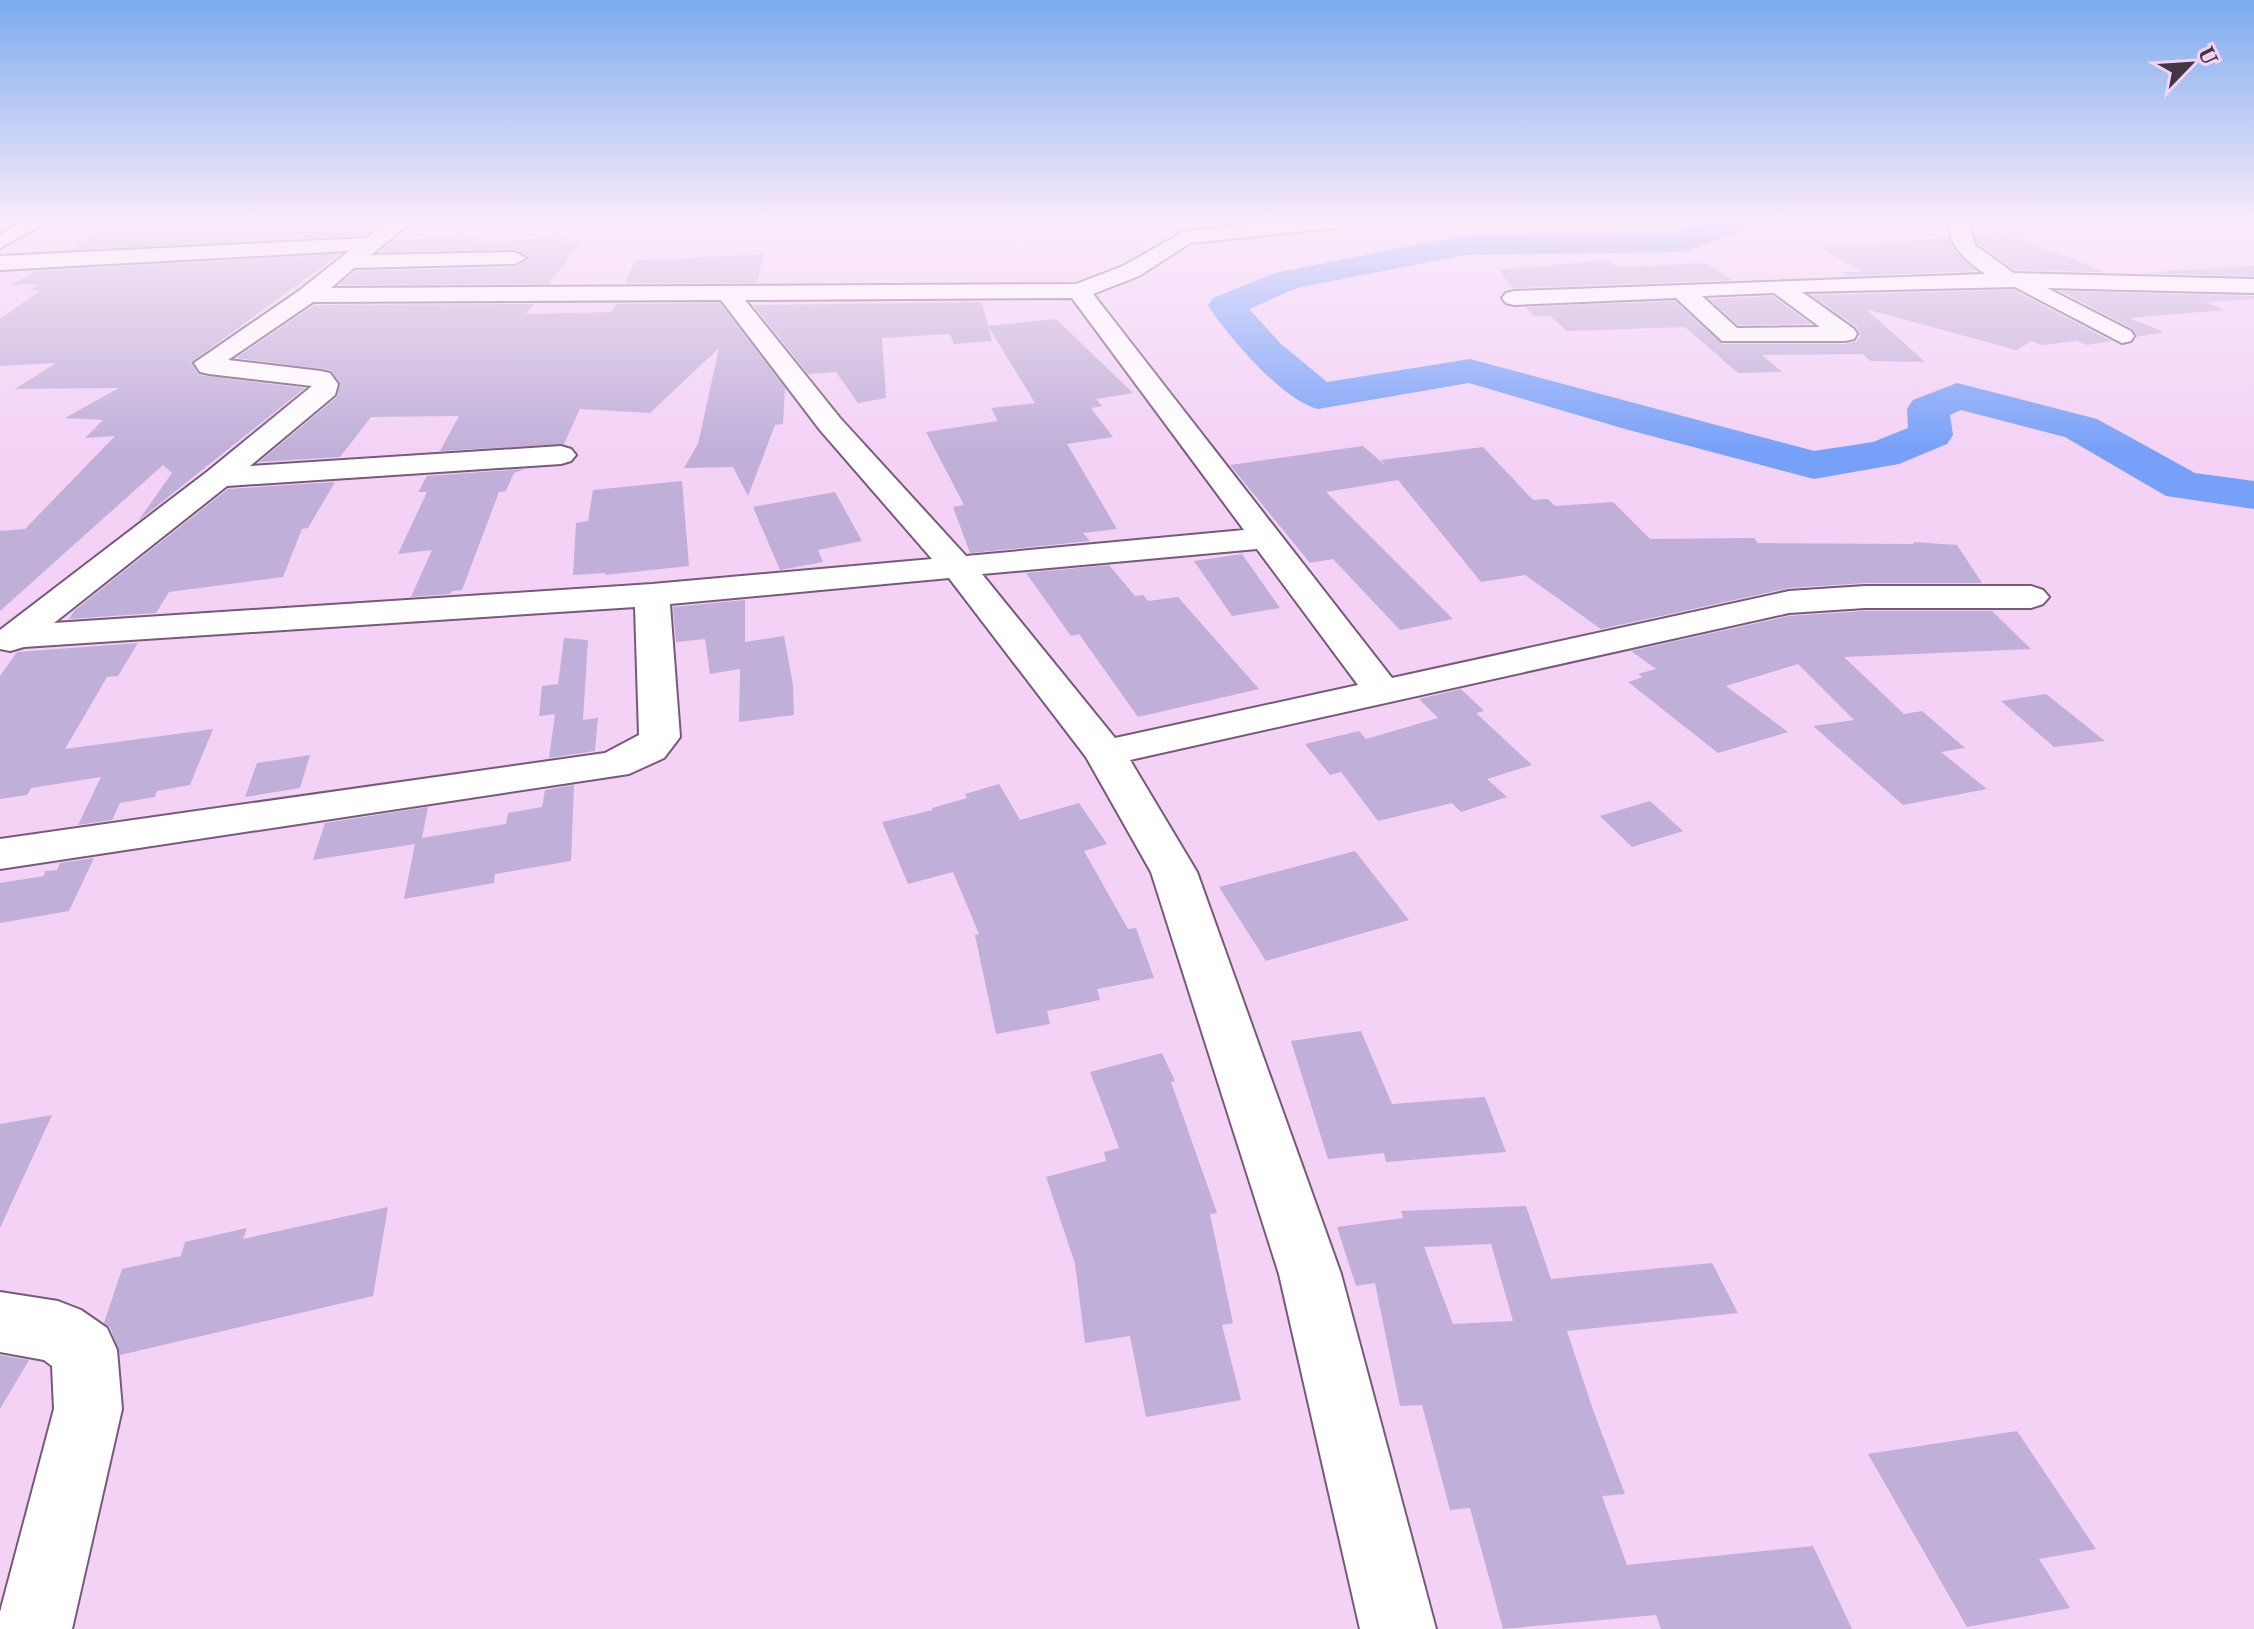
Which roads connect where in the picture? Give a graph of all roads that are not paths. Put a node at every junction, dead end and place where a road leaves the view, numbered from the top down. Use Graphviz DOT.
graph roads {
  1 [pos="304,298"];
  2 [pos="732,298"];
  3 [pos="1087,298"];
  4 [pos="1690,298"];
  5 [pos="1796,298"];
  6 [pos="2047,298"];
  7 [pos="2122,336"];
  8 [pos="561,455"];
  9 [pos="219,477"];
  10 [pos="1265,538"];
  11 [pos="958,567"];
  12 [pos="652,595"];
  13 [pos="2031,597"];
  14 [pos="7,641"];
  15 [pos="1383,692"];
  16 [pos="1105,753"];
  17 [pos="0,854"];
  18 [pos="0,1322"];
  19 [pos="34,1629"];
  20 [pos="1398,1629"];
  1 -- 9 [label="street"];
  2 -- 11 [label="street"];
  3 -- 10 [label="street"];
  4 -- 5 [label="street"];
  6 -- 7 [label="street"];
  8 -- 9 [label="street"];
  9 -- 14 [label="street"];
  10 -- 11 [label="street"];
  10 -- 15 [label="street"];
  11 -- 12 [label="street"];
  11 -- 16 [label="street"];
  12 -- 14 [label="street"];
  12 -- 17 [label="street"];
  13 -- 15 [label="street"];
  15 -- 16 [label="street"];
  16 -- 20 [label="street"];
  18 -- 19 [label="street"];
}
